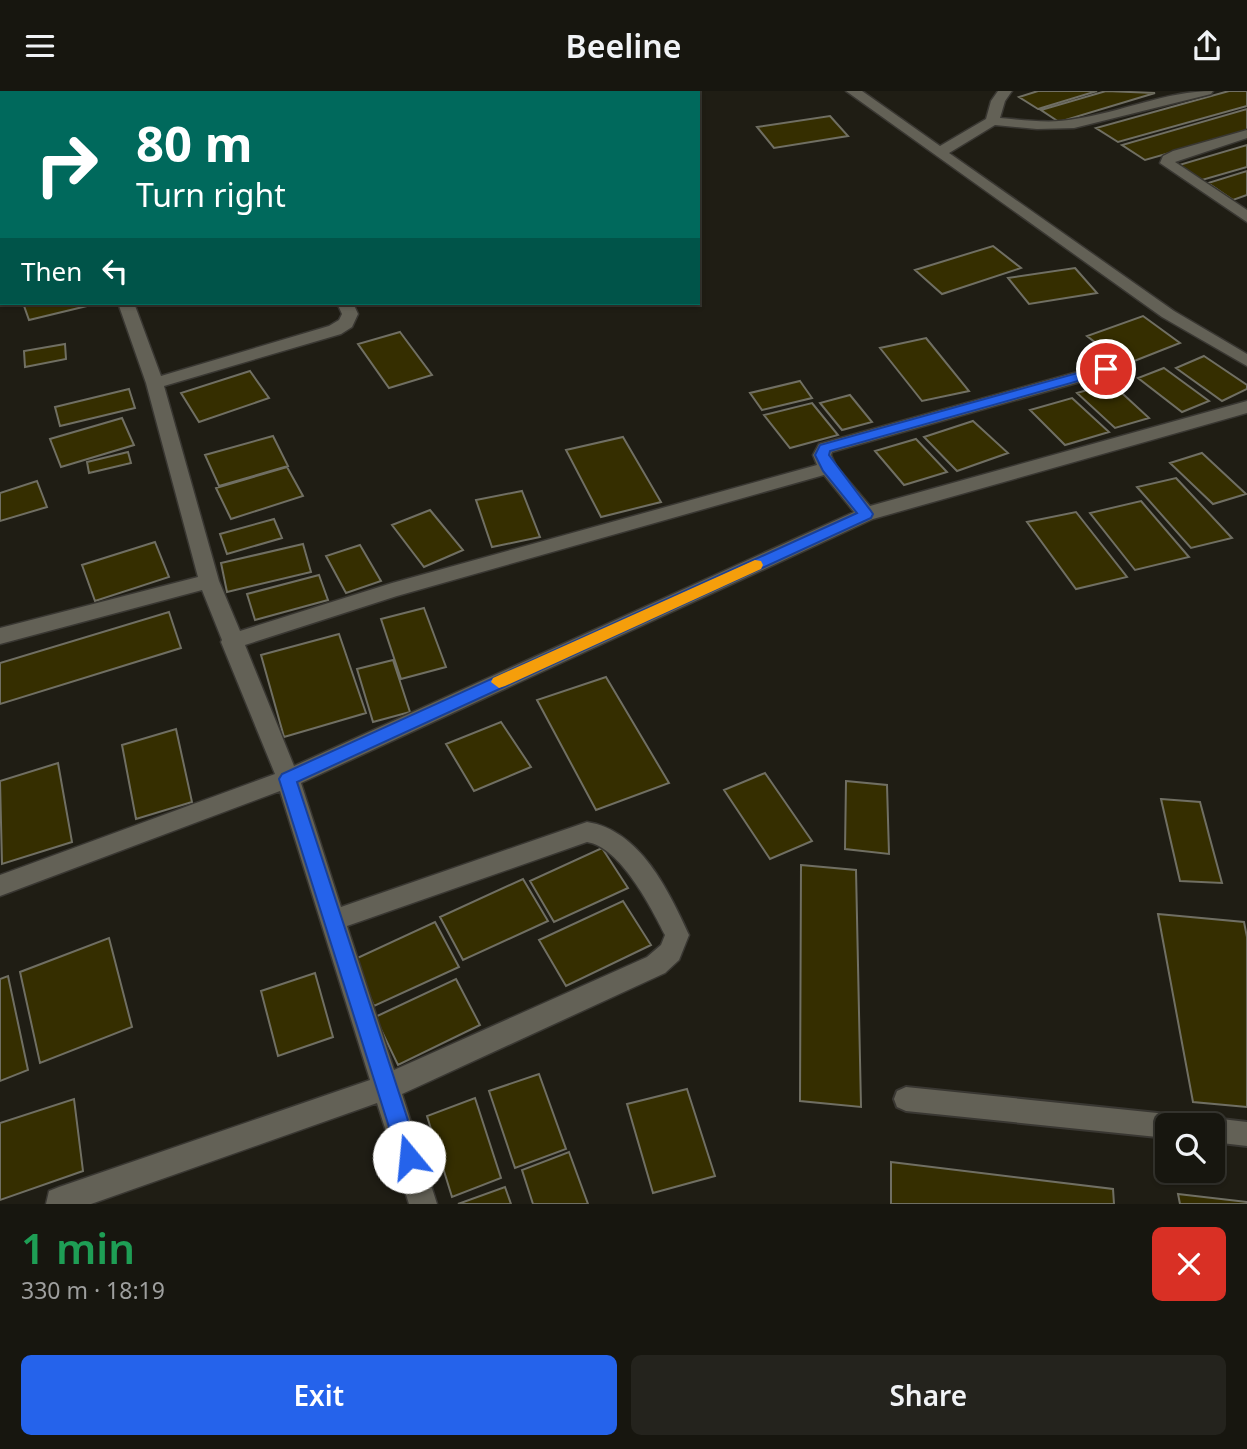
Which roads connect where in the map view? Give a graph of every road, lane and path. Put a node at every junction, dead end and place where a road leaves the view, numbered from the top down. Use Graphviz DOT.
graph roads {
  1 [pos="853,91"];
  2 [pos="1005,91"];
  3 [pos="1206,91"];
  4 [pos="1175,94"];
  5 [pos="992,121"];
  6 [pos="1247,134"];
  7 [pos="939,153"];
  8 [pos="1240,206"];
  9 [pos="1247,217"];
  10 [pos="128,305"];
  11 [pos="346,305"];
  12 [pos="1247,361"];
  13 [pos="1106,369"];
  14 [pos="155,383"];
  15 [pos="1247,407"];
  16 [pos="828,468"];
  17 [pos="866,514"];
  18 [pos="209,581"];
  19 [pos="0,636"];
  20 [pos="231,642"];
  21 [pos="288,779"];
  22 [pos="0,885"];
  23 [pos="334,920"];
  24 [pos="387,1087"];
  25 [pos="906,1098"];
  26 [pos="1155,1125"];
  27 [pos="1225,1131"];
  28 [pos="1247,1134"];
  29 [pos="59,1201"];
  30 [pos="424,1204"];
  1 -- 7 [label="street"];
  2 -- 5 [label="street"];
  3 -- 4 [label="street"];
  4 -- 5 [label="street"];
  5 -- 7 [label="street"];
  6 -- 8 [label="street"];
  7 -- 12 [label="street"];
  8 -- 9 [label="street"];
  10 -- 14 [label="street"];
  11 -- 14 [label="street"];
  13 -- 16 [label="street"];
  14 -- 18 [label="street"];
  15 -- 17 [label="street"];
  16 -- 17 [label="street"];
  16 -- 20 [label="street"];
  17 -- 21 [label="street"];
  18 -- 19 [label="street"];
  18 -- 20 [label="street"];
  20 -- 21 [label="street"];
  21 -- 22 [label="street"];
  21 -- 23 [label="street"];
  23 -- 24 [label="street"];
  23 -- 24 [label="street"];
  24 -- 29 [label="street"];
  24 -- 30 [label="street"];
  25 -- 26 [label="lane"];
  27 -- 28 [label="lane"];
}
